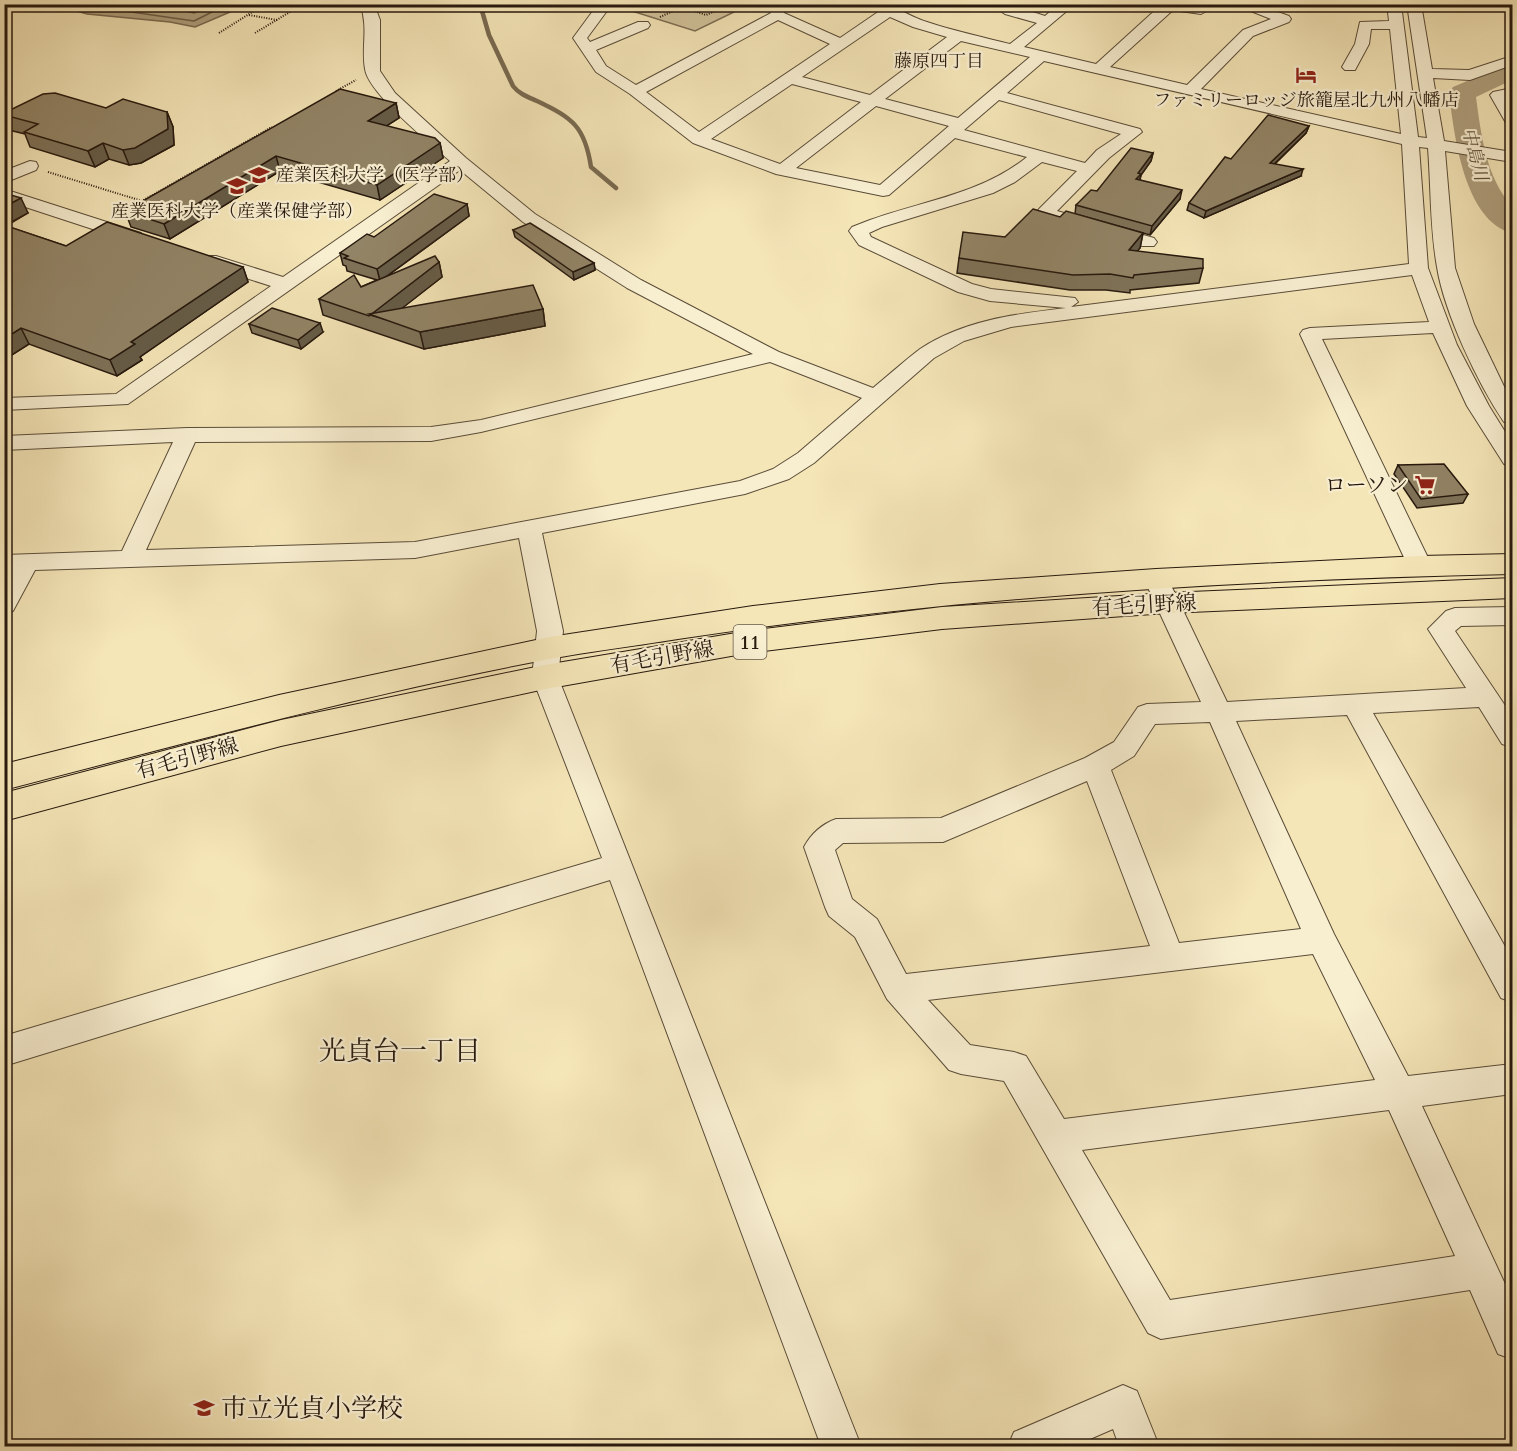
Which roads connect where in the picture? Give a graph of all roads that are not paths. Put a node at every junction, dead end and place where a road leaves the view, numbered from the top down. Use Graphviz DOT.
graph roads {
  1 [pos="366,4"];
  2 [pos="604,4"];
  3 [pos="997,4"];
  4 [pos="1068,4"];
  5 [pos="1240,4"];
  6 [pos="1414,4"];
  7 [pos="1171,5"];
  8 [pos="885,8"];
  9 [pos="776,10"];
  10 [pos="1201,10"];
  11 [pos="1390,10"];
  12 [pos="1047,21"];
  13 [pos="643,25"];
  14 [pos="958,36"];
  15 [pos="840,43"];
  16 [pos="1014,48"];
  17 [pos="586,50"];
  18 [pos="1042,55"];
  19 [pos="1512,60"];
  20 [pos="1350,67"];
  21 [pos="1100,69"];
  22 [pos="1426,73"];
  23 [pos="791,79"];
  24 [pos="1191,90"];
  25 [pos="634,91"];
  26 [pos="1512,93"];
  27 [pos="995,94"];
  28 [pos="873,100"];
  29 [pos="1512,120"];
  30 [pos="956,128"];
  31 [pos="699,140"];
  32 [pos="1410,142"];
  33 [pos="1436,145"];
  34 [pos="1039,156"];
  35 [pos="1512,157"];
  36 [pos="4,162"];
  37 [pos="460,162"];
  38 [pos="1088,169"];
  39 [pos="782,170"];
  40 [pos="4,178"];
  41 [pos="4,194"];
  42 [pos="154,242"];
  43 [pos="1148,242"];
  44 [pos="187,253"];
  45 [pos="1419,268"];
  46 [pos="285,284"];
  47 [pos="1092,310"];
  48 [pos="1441,327"];
  49 [pos="772,356"];
  50 [pos="876,396"];
  51 [pos="4,404"];
  52 [pos="1508,406"];
  53 [pos="187,435"];
  54 [pos="4,442"];
  55 [pos="1512,459"];
  56 [pos="529,529"];
  57 [pos="131,557"];
  58 [pos="16,562"];
  59 [pos="1512,564"];
  60 [pos="1420,566"];
  61 [pos="1512,588"];
  62 [pos="1161,591"];
  63 [pos="4,605"];
  64 [pos="1512,616"];
  65 [pos="547,662"];
  66 [pos="1486,697"];
  67 [pos="1355,705"];
  68 [pos="1219,712"];
  69 [pos="1512,737"];
  70 [pos="1095,766"];
  71 [pos="4,777"];
  72 [pos="4,807"];
  73 [pos="619,865"];
  74 [pos="1322,940"];
  75 [pos="1169,957"];
  76 [pos="1512,988"];
  77 [pos="898,989"];
  78 [pos="4,1050"];
  79 [pos="1512,1079"];
  80 [pos="1399,1094"];
  81 [pos="1055,1137"];
  82 [pos="1480,1270"];
  83 [pos="1512,1340"];
  84 [pos="841,1446"];
  85 [pos="1028,1446"];
  86 [pos="1139,1446"];
  1 -- 37 [label="street"];
  2 -- 17 [label="street"];
  3 -- 12 [label="street"];
  4 -- 12 [label="street"];
  5 -- 24 [label="street"];
  6 -- 22 [label="street"];
  7 -- 10 [label="street"];
  7 -- 21 [label="street"];
  8 -- 14 [label="street"];
  8 -- 15 [label="street"];
  9 -- 15 [label="street"];
  9 -- 25 [label="street"];
  11 -- 20 [label="street"];
  11 -- 32 [label="street"];
  12 -- 16 [label="street"];
  13 -- 17 [label="street"];
  14 -- 16 [label="street"];
  14 -- 28 [label="street"];
  15 -- 23 [label="street"];
  16 -- 18 [label="street"];
  17 -- 25 [label="street"];
  18 -- 21 [label="street"];
  18 -- 27 [label="street"];
  19 -- 22 [label="street"];
  21 -- 24 [label="street"];
  22 -- 33 [label="street"];
  23 -- 28 [label="street"];
  23 -- 31 [label="street"];
  24 -- 32 [label="street"];
  25 -- 31 [label="street"];
  26 -- 29 [label="street"];
  27 -- 30 [label="street"];
  27 -- 38 [label="street"];
  28 -- 30 [label="street"];
  28 -- 39 [label="street"];
  30 -- 34 [label="street"];
  30 -- 39 [label="street"];
  31 -- 39 [label="street"];
  32 -- 33 [label="street"];
  32 -- 45 [label="street"];
  33 -- 35 [label="street"];
  33 -- 52 [label="street"];
  34 -- 38 [label="street"];
  34 -- 47 [label="street"];
  36 -- 40 [label="street"];
  37 -- 46 [label="street"];
  37 -- 49 [label="street"];
  38 -- 43 [label="street"];
  41 -- 42 [label="street"];
  44 -- 46 [label="street"];
  45 -- 47 [label="street"];
  45 -- 48 [label="street"];
  46 -- 51 [label="street"];
  47 -- 50 [label="street"];
  48 -- 55 [label="street"];
  48 -- 60 [label="street"];
  49 -- 50 [label="street"];
  49 -- 53 [label="street"];
  50 -- 56 [label="street"];
  53 -- 54 [label="street"];
  53 -- 57 [label="street"];
  56 -- 57 [label="street"];
  56 -- 65 [label="street"];
  57 -- 58 [label="street"];
  58 -- 63 [label="street"];
  59 -- 60 [label="main road, 有毛引野線 / 11"];
  60 -- 62 [label="main road, 有毛引野線 / 11"];
  61 -- 62 [label="main road, 有毛引野線 / 11"];
  62 -- 65 [label="main road, 有毛引野線 / 11"];
  62 -- 68 [label="street"];
  64 -- 66 [label="street"];
  65 -- 71 [label="main road, 有毛引野線 / 11"];
  65 -- 72 [label="main road, 有毛引野線 / 11"];
  65 -- 73 [label="street"];
  66 -- 67 [label="street"];
  66 -- 69 [label="street"];
  67 -- 68 [label="street"];
  67 -- 76 [label="street"];
  68 -- 70 [label="street"];
  68 -- 74 [label="street"];
  70 -- 75 [label="street"];
  70 -- 77 [label="street"];
  73 -- 78 [label="street"];
  73 -- 84 [label="street"];
  74 -- 75 [label="street"];
  74 -- 80 [label="street"];
  75 -- 77 [label="street"];
  77 -- 81 [label="street"];
  79 -- 80 [label="street"];
  80 -- 81 [label="street"];
  80 -- 82 [label="street"];
  81 -- 82 [label="street"];
  82 -- 83 [label="street"];
  85 -- 86 [label="street"];
}
